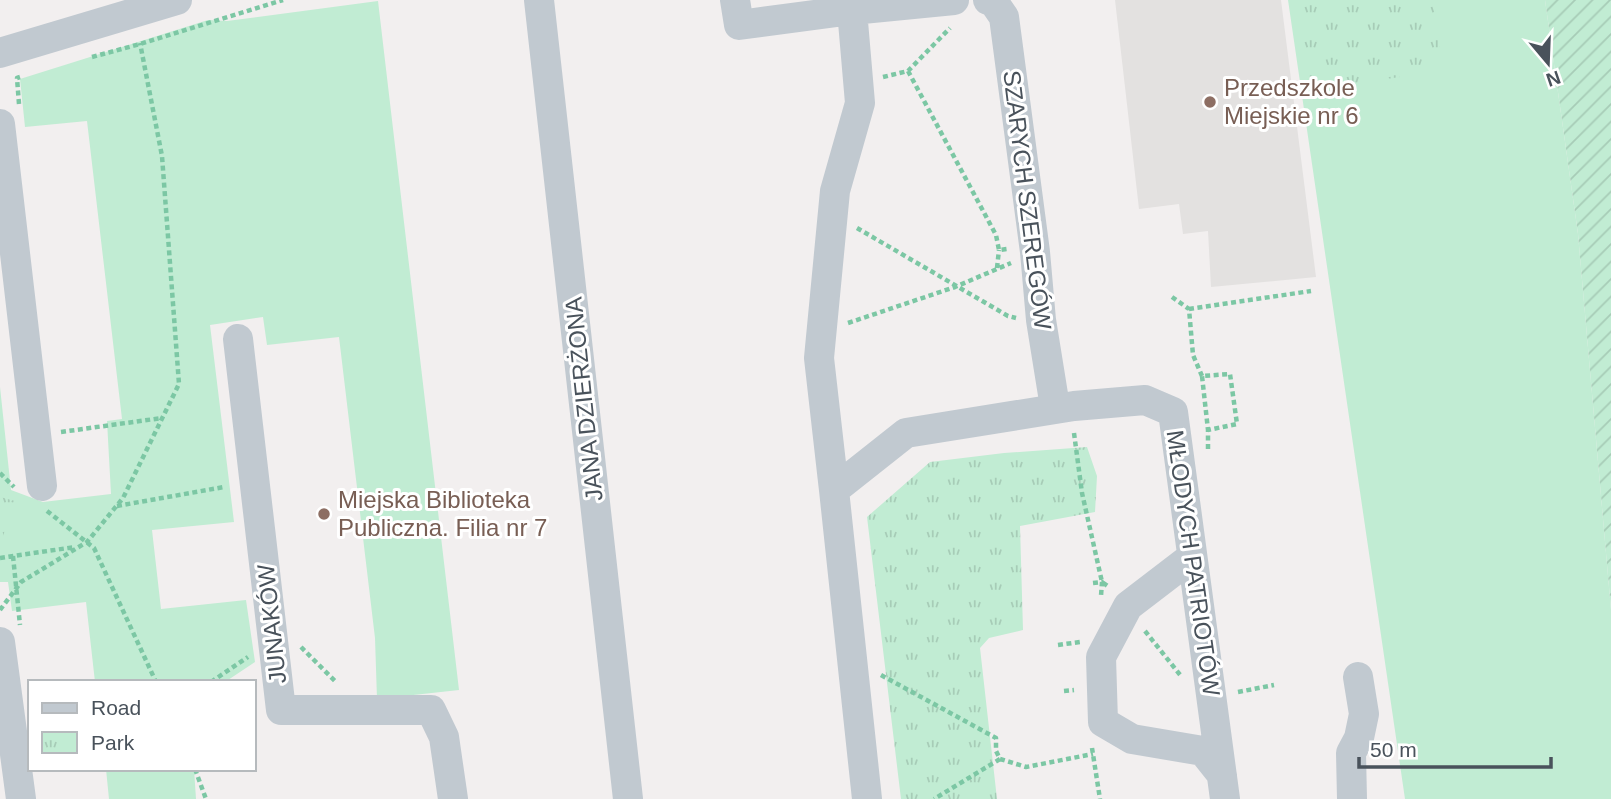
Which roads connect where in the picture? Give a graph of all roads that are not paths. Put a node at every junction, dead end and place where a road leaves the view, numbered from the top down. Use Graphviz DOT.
graph roads {
  1 [pos="177,0"];
  2 [pos="539,0"];
  3 [pos="735,0"];
  4 [pos="988,0"];
  5 [pos="852,10"];
  6 [pos="953,13"];
  7 [pos="0,53"];
  8 [pos="0,124"];
  9 [pos="238,340"];
  10 [pos="1064,417"];
  11 [pos="834,490"];
  12 [pos="32,493"];
  13 [pos="1192,557"];
  14 [pos="0,642"];
  15 [pos="1358,677"];
  16 [pos="1222,776"];
  17 [pos="21,799"];
  18 [pos="453,799"];
  19 [pos="628,799"];
  20 [pos="867,799"];
  21 [pos="1352,799"];
  1 -- 7 [label="street"];
  2 -- 19 [label="street, JANA DZIERŻONA"];
  3 -- 5 [label="street"];
  4 -- 10 [label="street, SZARYCH SZEREGÓW"];
  5 -- 6 [label="street"];
  5 -- 11 [label="street"];
  8 -- 12 [label="street"];
  9 -- 18 [label="street, JUNAKÓW"];
  10 -- 11 [label="street, MŁODYCH PATRIOTÓW"];
  10 -- 13 [label="street, MŁODYCH PATRIOTÓW"];
  11 -- 20 [label="street"];
  13 -- 16 [label="street, MŁODYCH PATRIOTÓW"];
  13 -- 16 [label="street"];
  14 -- 17 [label="street"];
  15 -- 21 [label="street"];
}
